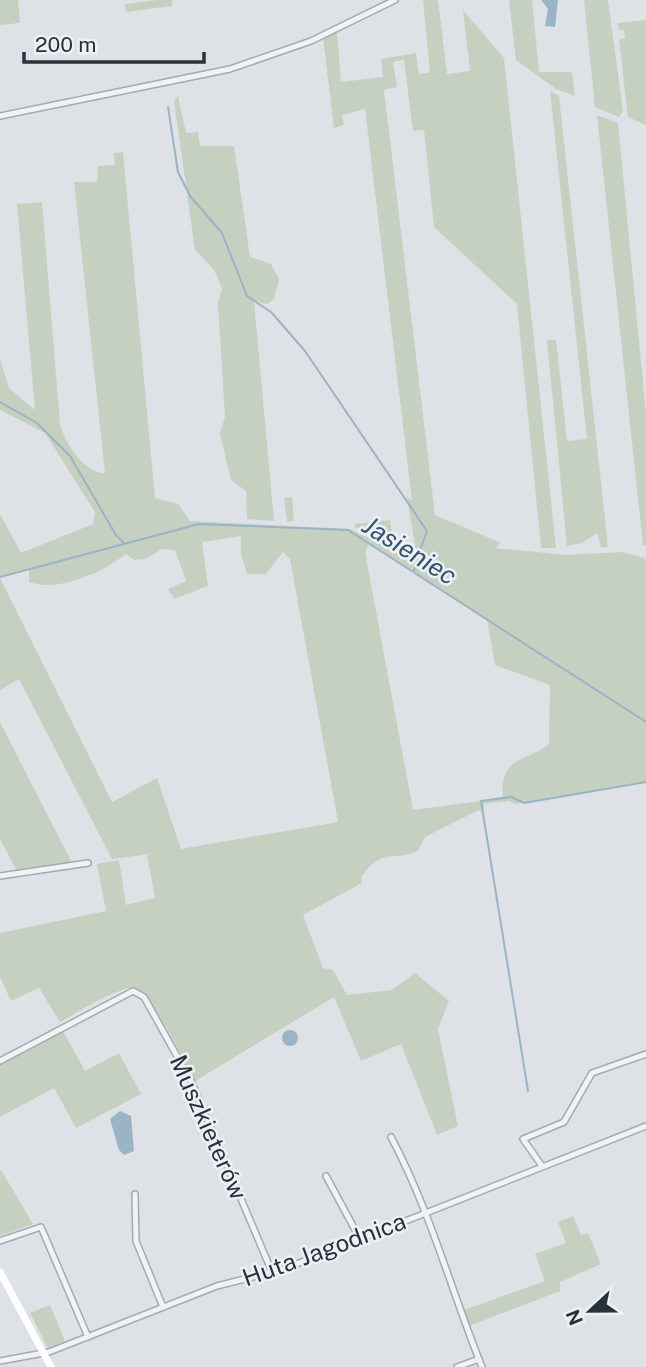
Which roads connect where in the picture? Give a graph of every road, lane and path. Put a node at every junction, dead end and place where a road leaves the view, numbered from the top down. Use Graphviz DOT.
graph roads {
  1 [pos="395,0"];
  2 [pos="0,116"];
  3 [pos="88,863"];
  4 [pos="0,876"];
  5 [pos="646,1054"];
  6 [pos="0,1061"];
  7 [pos="646,1126"];
  8 [pos="391,1137"];
  9 [pos="542,1166"];
  10 [pos="326,1176"];
  11 [pos="135,1194"];
  12 [pos="426,1212"];
  13 [pos="360,1239"];
  14 [pos="0,1241"];
  15 [pos="0,1272"];
  16 [pos="272,1272"];
  17 [pos="163,1307"];
  18 [pos="88,1337"];
  19 [pos="44,1354"];
  20 [pos="479,1359"];
  21 [pos="0,1361"];
  22 [pos="51,1367"];
  23 [pos="457,1367"];
  24 [pos="482,1367"];
  1 -- 2 [label="street"];
  3 -- 4 [label="street"];
  5 -- 9 [label="street"];
  6 -- 16 [label="street, Muszkieterów"];
  7 -- 9 [label="street, Huta Jagodnica"];
  8 -- 12 [label="street"];
  9 -- 12 [label="street, Huta Jagodnica"];
  10 -- 13 [label="street"];
  11 -- 17 [label="street"];
  12 -- 13 [label="street, Huta Jagodnica"];
  12 -- 20 [label="street"];
  13 -- 16 [label="street, Huta Jagodnica"];
  14 -- 18 [label="street"];
  15 -- 19 [label="street"];
  16 -- 17 [label="street, Huta Jagodnica"];
  17 -- 18 [label="street, Huta Jagodnica"];
  18 -- 19 [label="street, Huta Jagodnica"];
  19 -- 21 [label="street, Huta Jagodnica"];
  19 -- 22 [label="street"];
  20 -- 23 [label="street"];
  20 -- 24 [label="street"];
}
